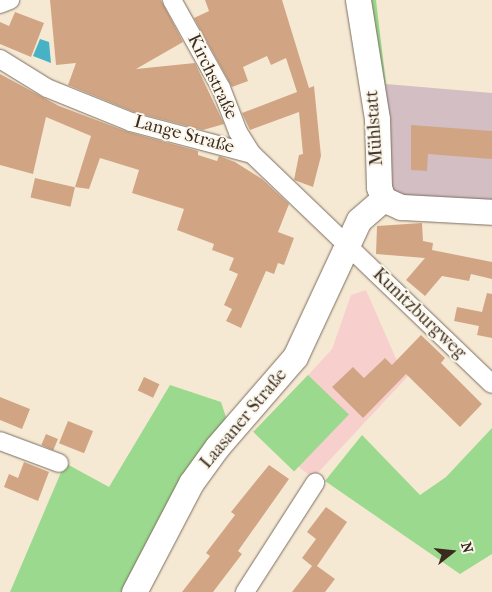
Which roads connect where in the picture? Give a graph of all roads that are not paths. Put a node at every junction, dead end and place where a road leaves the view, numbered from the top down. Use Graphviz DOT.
graph roads {
  1 [pos="10,0"];
  2 [pos="172,0"];
  3 [pos="358,0"];
  4 [pos="0,4"];
  5 [pos="0,59"];
  6 [pos="252,154"];
  7 [pos="383,199"];
  8 [pos="492,212"];
  9 [pos="346,243"];
  10 [pos="492,384"];
  11 [pos="0,441"];
  12 [pos="59,463"];
  13 [pos="315,483"];
  14 [pos="134,592"];
  15 [pos="246,592"];
  1 -- 4 [label="street"];
  2 -- 6 [label="street, Kirchstraße"];
  3 -- 7 [label="street, Mühlstatt"];
  5 -- 6 [label="street, Lange Straße"];
  6 -- 9 [label="street, Lange Straße"];
  7 -- 8 [label="street"];
  7 -- 9 [label="street"];
  9 -- 10 [label="street, Kunitzburgweg"];
  9 -- 14 [label="street, Laasaner Straße"];
  11 -- 12 [label="street"];
  13 -- 15 [label="street"];
}
